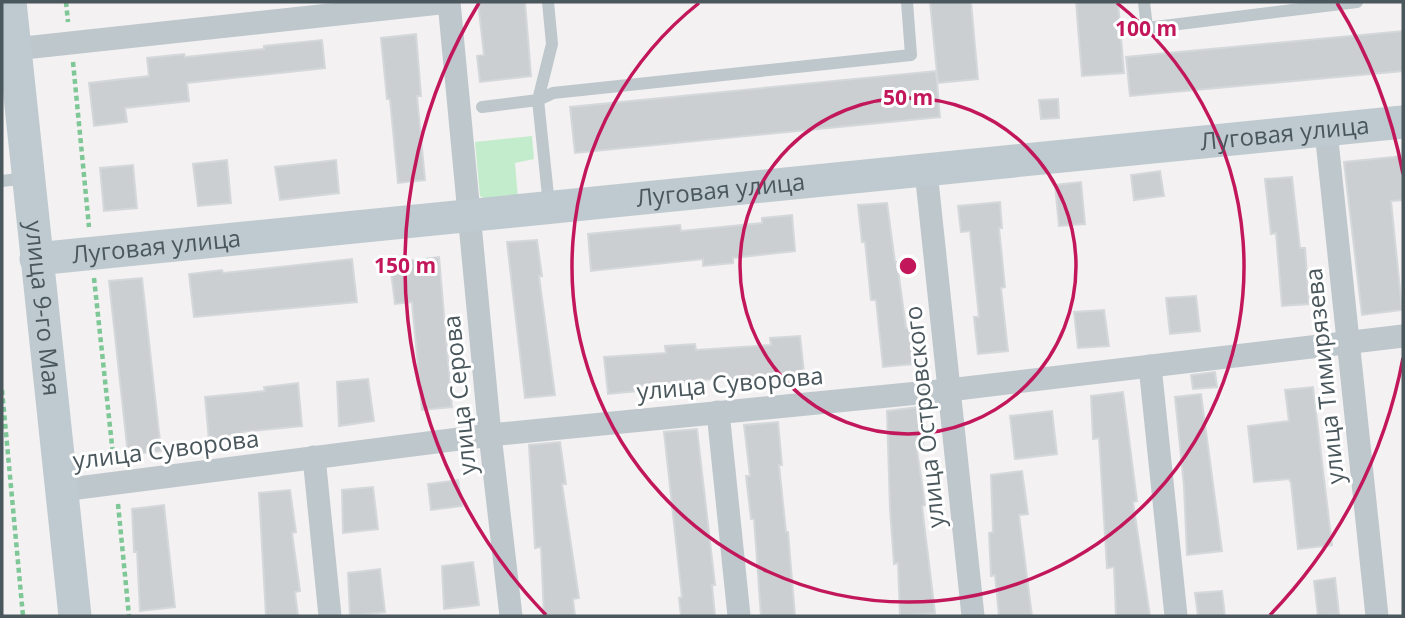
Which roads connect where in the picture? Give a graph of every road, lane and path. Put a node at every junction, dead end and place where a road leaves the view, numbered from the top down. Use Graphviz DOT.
graph roads {
  1 [pos="9,2"];
  2 [pos="66,2"];
  3 [pos="449,2"];
  4 [pos="548,2"];
  5 [pos="906,2"];
  6 [pos="1144,2"];
  7 [pos="1356,2"];
  8 [pos="250,13"];
  9 [pos="71,43"];
  10 [pos="15,49"];
  11 [pos="538,100"];
  12 [pos="482,107"];
  13 [pos="1403,122"];
  14 [pos="1326,131"];
  15 [pos="926,171"];
  16 [pos="15,179"];
  17 [pos="550,208"];
  18 [pos="469,216"];
  19 [pos="92,253"];
  20 [pos="36,259"];
  21 [pos="1403,336"];
  22 [pos="1348,343"];
  23 [pos="1150,366"];
  24 [pos="2,390"];
  25 [pos="949,390"];
  26 [pos="718,412"];
  27 [pos="490,435"];
  28 [pos="314,457"];
  29 [pos="116,483"];
  30 [pos="62,490"];
  31 [pos="23,616"];
  32 [pos="75,616"];
  33 [pos="129,616"];
  34 [pos="330,616"];
  35 [pos="511,616"];
  36 [pos="738,616"];
  37 [pos="973,616"];
  38 [pos="1175,616"];
  39 [pos="1377,616"];
  1 -- 10 [label="street, улица 9-го Мая"];
  2 -- 9 [label="path"];
  3 -- 8 [label="street"];
  3 -- 18 [label="street, улица Серова"];
  4 -- 11 [label="lane"];
  5 -- 11 [label="lane"];
  6 -- 7 [label="lane"];
  8 -- 9 [label="street"];
  9 -- 10 [label="street"];
  9 -- 19 [label="path"];
  10 -- 16 [label="street, улица 9-го Мая"];
  11 -- 12 [label="lane"];
  11 -- 17 [label="lane"];
  13 -- 14 [label="street, Луговая улица"];
  14 -- 15 [label="street, Луговая улица"];
  14 -- 22 [label="street, улица Тимирязева"];
  15 -- 17 [label="street, Луговая улица"];
  15 -- 25 [label="street, улица Островского"];
  16 -- 20 [label="street, улица 9-го Мая"];
  17 -- 18 [label="street, Луговая улица"];
  18 -- 19 [label="street, Луговая улица"];
  18 -- 27 [label="street, улица Серова"];
  19 -- 20 [label="street, Луговая улица"];
  19 -- 29 [label="path"];
  20 -- 30 [label="street, улица 9-го Мая"];
  21 -- 22 [label="street, улица Суворова"];
  22 -- 23 [label="street, улица Суворова"];
  22 -- 39 [label="street, улица Тимирязева"];
  23 -- 25 [label="street, улица Суворова"];
  23 -- 38 [label="street"];
  24 -- 31 [label="path"];
  25 -- 26 [label="street, улица Суворова"];
  25 -- 37 [label="street, улица Островского"];
  26 -- 27 [label="street, улица Суворова"];
  26 -- 36 [label="street"];
  27 -- 28 [label="street, улица Суворова"];
  27 -- 35 [label="street, улица Серова"];
  28 -- 29 [label="street, улица Суворова"];
  28 -- 34 [label="street"];
  29 -- 30 [label="street, улица Суворова"];
  29 -- 33 [label="path"];
  30 -- 32 [label="street, улица 9-го Мая"];
}
